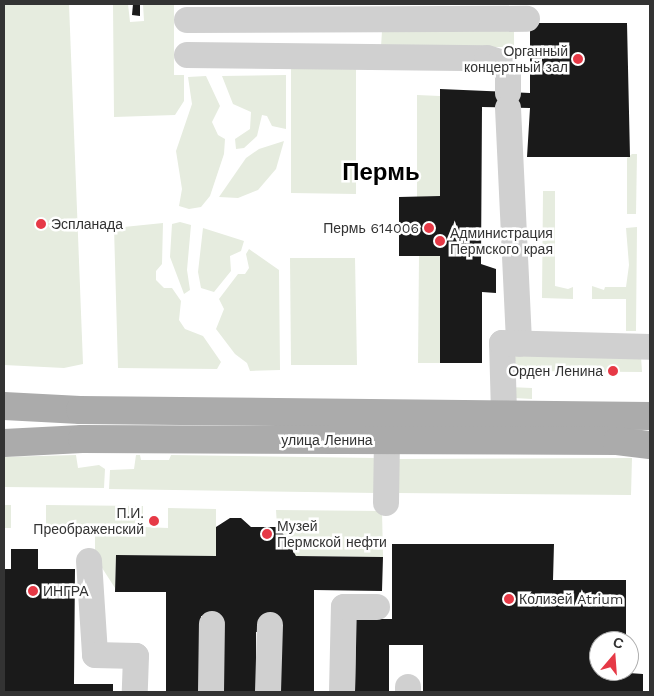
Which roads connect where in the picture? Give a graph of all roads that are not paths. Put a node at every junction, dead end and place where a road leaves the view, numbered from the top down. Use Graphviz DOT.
graph roads {
  1 [pos="187,20"];
  2 [pos="265,20"];
  3 [pos="527,20"];
  4 [pos="187,55"];
  5 [pos="266,55"];
  6 [pos="519,344"];
  7 [pos="650,347"];
  8 [pos="4,406"];
  9 [pos="504,413"];
  10 [pos="650,416"];
  11 [pos="386,440"];
  12 [pos="4,443"];
  13 [pos="650,445"];
  14 [pos="386,502"];
  15 [pos="89,561"];
  16 [pos="377,607"];
  17 [pos="212,624"];
  18 [pos="270,624"];
  19 [pos="136,692"];
  20 [pos="211,692"];
  21 [pos="268,692"];
  22 [pos="342,692"];
  1 -- 2 [label="lane"];
  2 -- 3 [label="lane"];
  2 -- 5 [label="lane"];
  4 -- 5 [label="lane"];
  5 -- 6 [label="lane"];
  6 -- 7 [label="lane"];
  6 -- 9 [label="lane"];
  8 -- 9 [label="main road, улица Ленина"];
  9 -- 10 [label="main road, улица Ленина"];
  11 -- 12 [label="main road, улица Ленина"];
  11 -- 13 [label="main road, улица Ленина"];
  11 -- 14 [label="lane"];
  15 -- 19 [label="lane"];
  16 -- 22 [label="lane"];
  17 -- 20 [label="lane"];
  18 -- 21 [label="lane"];
}
